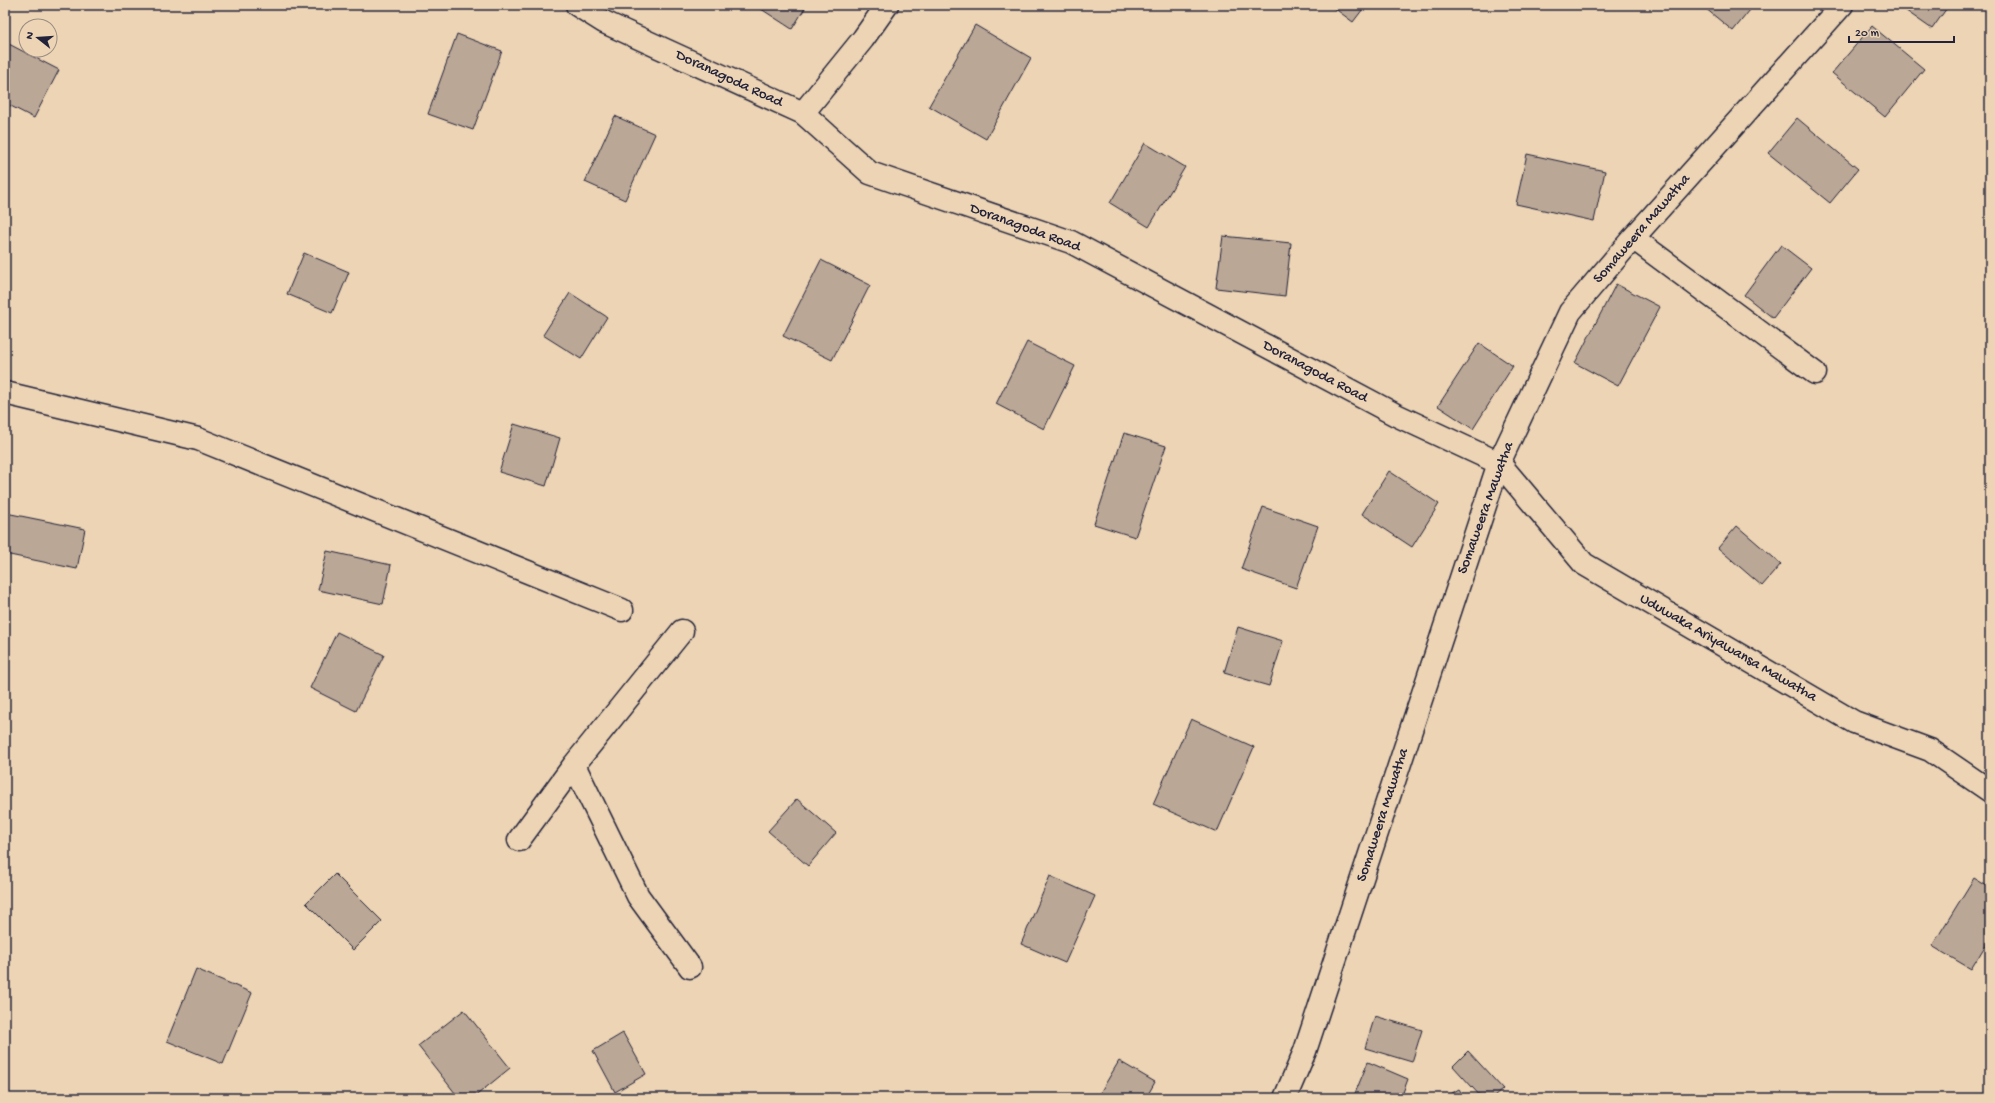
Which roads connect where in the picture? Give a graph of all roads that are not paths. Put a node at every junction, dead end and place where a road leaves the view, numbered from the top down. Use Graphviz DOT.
graph roads {
  1 [pos="577,5"];
  2 [pos="887,5"];
  3 [pos="1842,5"];
  4 [pos="803,113"];
  5 [pos="1633,238"];
  6 [pos="1815,373"];
  7 [pos="5,393"];
  8 [pos="1499,463"];
  9 [pos="622,610"];
  10 [pos="682,631"];
  11 [pos="574,765"];
  12 [pos="1990,791"];
  13 [pos="519,840"];
  14 [pos="690,967"];
  15 [pos="1285,1098"];
  1 -- 4 [label="street, Doranagoda Road"];
  2 -- 4 [label="street"];
  3 -- 5 [label="street, Somaweera Mawatha"];
  4 -- 8 [label="street, Doranagoda Road"];
  5 -- 6 [label="street"];
  5 -- 8 [label="street, Somaweera Mawatha"];
  7 -- 9 [label="street"];
  8 -- 12 [label="street, Uduwaka Ariyawansa Mawatha"];
  8 -- 15 [label="street, Somaweera Mawatha"];
  10 -- 11 [label="street"];
  11 -- 13 [label="street"];
  11 -- 14 [label="street"];
}
